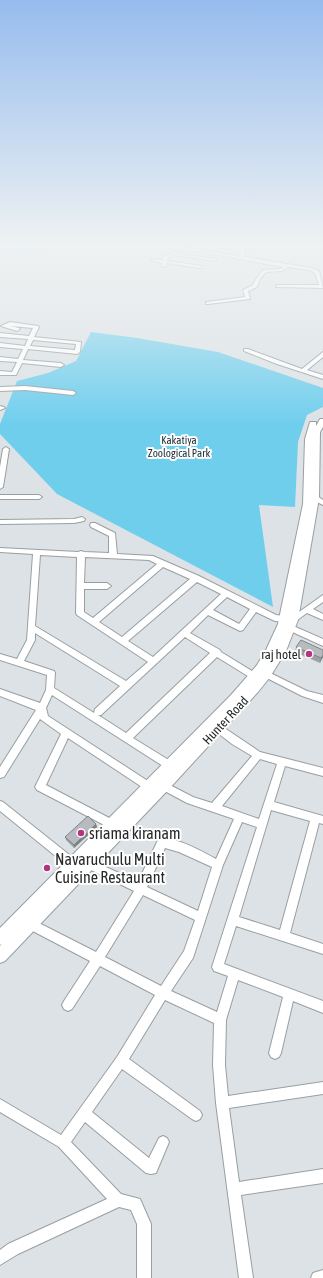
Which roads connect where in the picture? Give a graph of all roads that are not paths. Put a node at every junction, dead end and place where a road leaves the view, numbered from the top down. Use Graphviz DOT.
graph roads {
  1 [pos="0,324"];
  2 [pos="7,324"];
  3 [pos="17,329"];
  4 [pos="0,335"];
  5 [pos="31,337"];
  6 [pos="0,345"];
  7 [pos="26,348"];
  8 [pos="246,350"];
  9 [pos="323,354"];
  10 [pos="0,359"];
  11 [pos="20,361"];
  12 [pos="61,365"];
  13 [pos="303,371"];
  14 [pos="0,373"];
  15 [pos="323,376"];
  16 [pos="0,389"];
  17 [pos="73,393"];
  18 [pos="323,415"];
  19 [pos="323,421"];
  20 [pos="6,449"];
  21 [pos="3,457"];
  22 [pos="1,475"];
  23 [pos="312,477"];
  24 [pos="0,487"];
  25 [pos="0,497"];
  26 [pos="39,497"];
  27 [pos="320,500"];
  28 [pos="82,519"];
  29 [pos="0,522"];
  30 [pos="93,525"];
  31 [pos="0,550"];
  32 [pos="37,551"];
  33 [pos="81,553"];
  34 [pos="113,556"];
  35 [pos="164,563"];
  36 [pos="196,578"];
  37 [pos="81,586"];
  38 [pos="107,586"];
  39 [pos="225,594"];
  40 [pos="323,598"];
  41 [pos="255,608"];
  42 [pos="307,610"];
  43 [pos="207,611"];
  44 [pos="323,617"];
  45 [pos="94,622"];
  46 [pos="289,623"];
  47 [pos="31,627"];
  48 [pos="184,633"];
  49 [pos="122,641"];
  50 [pos="323,643"];
  51 [pos="217,652"];
  52 [pos="0,657"];
  53 [pos="154,662"];
  54 [pos="20,663"];
  55 [pos="266,674"];
  56 [pos="254,676"];
  57 [pos="126,686"];
  58 [pos="50,690"];
  59 [pos="1,694"];
  60 [pos="323,699"];
  61 [pos="42,708"];
  62 [pos="98,712"];
  63 [pos="212,729"];
  64 [pos="66,732"];
  65 [pos="127,738"];
  66 [pos="258,755"];
  67 [pos="282,761"];
  68 [pos="170,765"];
  69 [pos="323,772"];
  70 [pos="1,774"];
  71 [pos="157,788"];
  72 [pos="0,805"];
  73 [pos="268,805"];
  74 [pos="214,808"];
  75 [pos="240,816"];
  76 [pos="320,819"];
  77 [pos="112,824"];
  78 [pos="262,824"];
  79 [pos="73,864"];
  80 [pos="89,864"];
  81 [pos="218,865"];
  82 [pos="141,888"];
  83 [pos="201,918"];
  84 [pos="233,920"];
  85 [pos="31,924"];
  86 [pos="284,936"];
  87 [pos="0,938"];
  88 [pos="323,949"];
  89 [pos="0,956"];
  90 [pos="98,959"];
  91 [pos="234,974"];
  92 [pos="163,993"];
  93 [pos="289,994"];
  94 [pos="68,1004"];
  95 [pos="323,1007"];
  96 [pos="220,1020"];
  97 [pos="275,1053"];
  98 [pos="121,1061"];
  99 [pos="323,1088"];
  100 [pos="222,1104"];
  101 [pos="0,1105"];
  102 [pos="84,1113"];
  103 [pos="196,1115"];
  104 [pos="163,1142"];
  105 [pos="63,1143"];
  106 [pos="323,1176"];
  107 [pos="234,1189"];
  108 [pos="117,1200"];
  109 [pos="0,1258"];
  110 [pos="323,1277"];
  111 [pos="143,1278"];
  112 [pos="246,1278"];
  113 [pos="318,1278"];
  1 -- 2 [label="street"];
  2 -- 3 [label="street"];
  2 -- 5 [label="street"];
  4 -- 5 [label="street"];
  5 -- 7 [label="street"];
  5 -- 7 [label="street"];
  6 -- 7 [label="street"];
  7 -- 11 [label="street"];
  8 -- 13 [label="street"];
  9 -- 13 [label="street"];
  10 -- 11 [label="street"];
  11 -- 12 [label="street"];
  11 -- 14 [label="street"];
  13 -- 15 [label="street"];
  16 -- 17 [label="street"];
  18 -- 23 [label="main road, Hunter Road"];
  19 -- 23 [label="main road, Hunter Road"];
  20 -- 21 [label="street"];
  21 -- 22 [label="street"];
  22 -- 24 [label="street"];
  23 -- 27 [label="main road, Hunter Road"];
  23 -- 46 [label="main road, Hunter Road"];
  25 -- 26 [label="street"];
  27 -- 46 [label="main road, Hunter Road"];
  28 -- 29 [label="street"];
  30 -- 34 [label="street"];
  31 -- 32 [label="street"];
  32 -- 33 [label="street"];
  32 -- 47 [label="street"];
  33 -- 34 [label="street"];
  33 -- 37 [label="street"];
  34 -- 35 [label="street"];
  35 -- 36 [label="street"];
  35 -- 45 [label="street"];
  36 -- 39 [label="street"];
  36 -- 49 [label="street"];
  37 -- 38 [label="street"];
  37 -- 45 [label="street"];
  39 -- 41 [label="street"];
  39 -- 43 [label="street"];
  40 -- 42 [label="street"];
  41 -- 43 [label="street"];
  41 -- 46 [label="street"];
  42 -- 44 [label="street"];
  42 -- 46 [label="street"];
  43 -- 48 [label="street"];
  45 -- 49 [label="street"];
  46 -- 50 [label="street"];
  46 -- 55 [label="main road, Hunter Road"];
  46 -- 56 [label="main road, Hunter Road"];
  47 -- 54 [label="street"];
  47 -- 57 [label="street"];
  48 -- 51 [label="street"];
  48 -- 53 [label="street"];
  49 -- 53 [label="street"];
  51 -- 56 [label="street"];
  51 -- 65 [label="street"];
  52 -- 54 [label="street"];
  53 -- 57 [label="street"];
  54 -- 58 [label="street"];
  55 -- 60 [label="street"];
  55 -- 63 [label="main road, Hunter Road"];
  56 -- 63 [label="main road, Hunter Road"];
  57 -- 62 [label="street"];
  58 -- 61 [label="street"];
  58 -- 65 [label="street"];
  59 -- 61 [label="street"];
  61 -- 64 [label="street"];
  61 -- 70 [label="street"];
  63 -- 66 [label="street"];
  63 -- 68 [label="main road, Hunter Road"];
  63 -- 71 [label="main road, Hunter Road"];
  64 -- 71 [label="street"];
  64 -- 77 [label="street"];
  65 -- 68 [label="street"];
  66 -- 67 [label="street"];
  66 -- 74 [label="street"];
  67 -- 69 [label="street"];
  67 -- 73 [label="street"];
  68 -- 71 [label="main road, Hunter Road"];
  71 -- 74 [label="street"];
  71 -- 77 [label="main road, Hunter Road"];
  71 -- 80 [label="main road, Hunter Road"];
  72 -- 79 [label="street"];
  73 -- 76 [label="street"];
  73 -- 78 [label="street"];
  74 -- 75 [label="street"];
  75 -- 78 [label="street"];
  75 -- 81 [label="street"];
  76 -- 86 [label="street"];
  77 -- 79 [label="main road, Hunter Road"];
  78 -- 84 [label="street"];
  79 -- 87 [label="main road, Hunter Road"];
  80 -- 82 [label="street"];
  80 -- 85 [label="main road, Hunter Road"];
  81 -- 82 [label="street"];
  81 -- 83 [label="street"];
  82 -- 83 [label="street"];
  82 -- 90 [label="street"];
  83 -- 92 [label="street"];
  84 -- 86 [label="street"];
  84 -- 91 [label="street"];
  85 -- 89 [label="main road, Hunter Road"];
  85 -- 90 [label="street"];
  86 -- 88 [label="street"];
  90 -- 92 [label="street"];
  90 -- 94 [label="street"];
  91 -- 93 [label="street"];
  91 -- 96 [label="street"];
  92 -- 96 [label="street"];
  92 -- 98 [label="street"];
  93 -- 95 [label="street"];
  93 -- 97 [label="street"];
  96 -- 100 [label="street"];
  98 -- 102 [label="street"];
  98 -- 103 [label="street"];
  99 -- 100 [label="street"];
  100 -- 107 [label="street"];
  101 -- 105 [label="street"];
  102 -- 104 [label="street"];
  102 -- 105 [label="street"];
  105 -- 108 [label="street"];
  106 -- 107 [label="street"];
  107 -- 112 [label="street"];
  108 -- 109 [label="street"];
  108 -- 111 [label="street"];
  110 -- 113 [label="street"];
}
